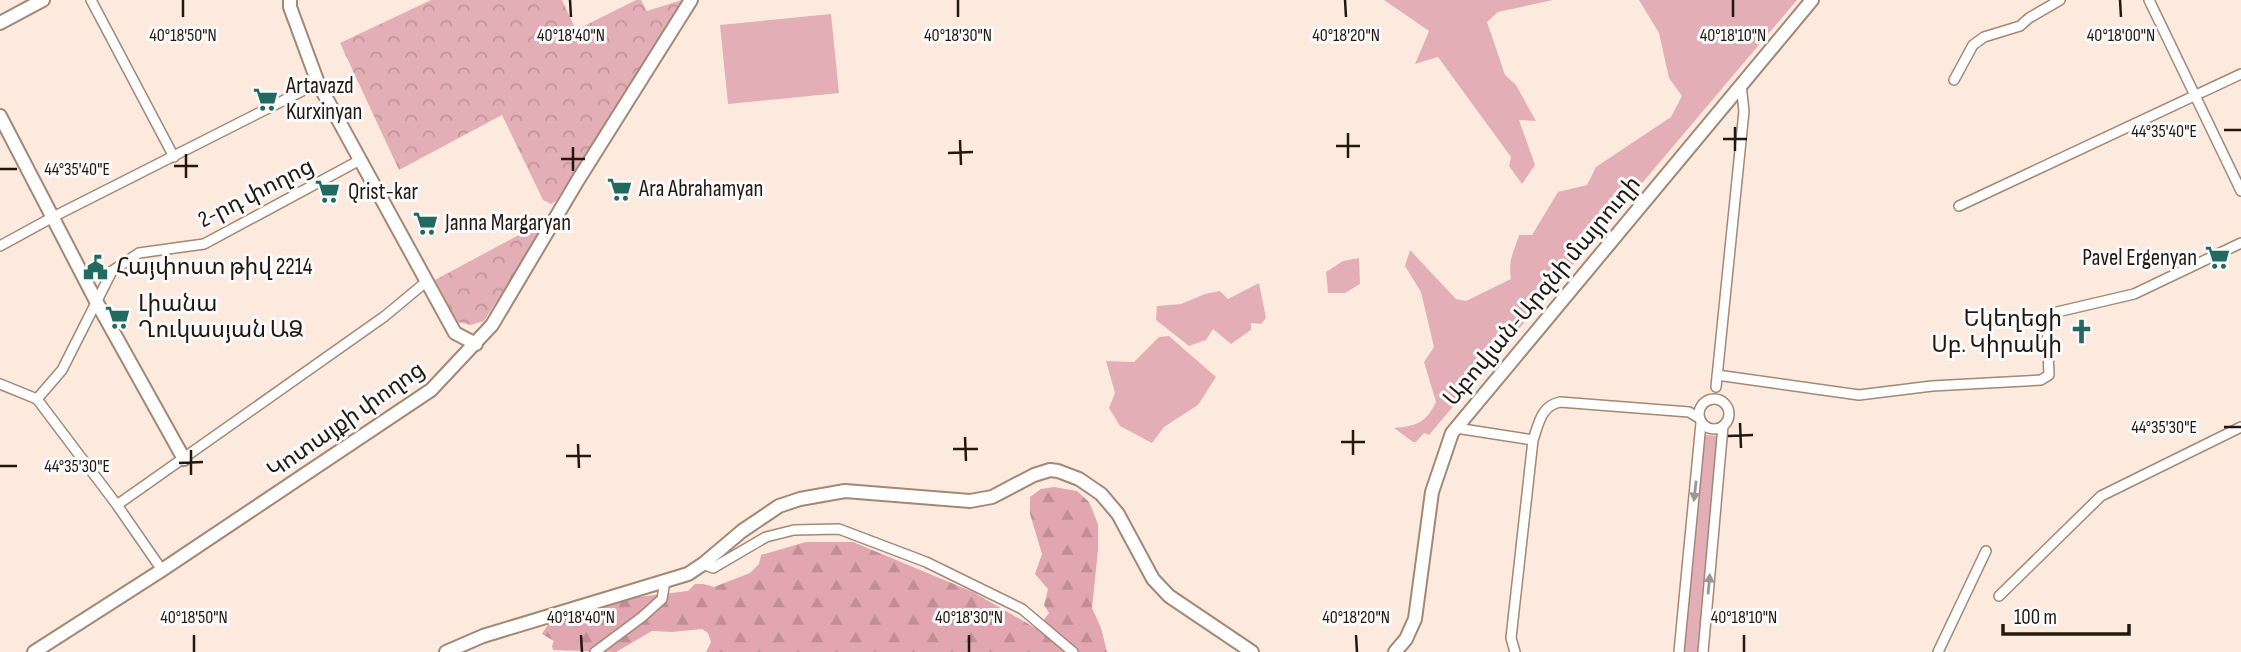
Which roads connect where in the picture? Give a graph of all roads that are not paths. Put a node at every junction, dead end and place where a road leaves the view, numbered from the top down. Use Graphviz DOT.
graph roads {
  1 [pos="43,0"];
  2 [pos="91,0"];
  3 [pos="290,0"];
  4 [pos="691,0"];
  5 [pos="1812,0"];
  6 [pos="2060,0"];
  7 [pos="2149,0"];
  8 [pos="0,23"];
  9 [pos="2241,74"];
  10 [pos="1954,80"];
  11 [pos="318,83"];
  12 [pos="1741,85"];
  13 [pos="2195,96"];
  14 [pos="0,116"];
  15 [pos="174,157"];
  16 [pos="360,160"];
  17 [pos="2241,191"];
  18 [pos="1959,206"];
  19 [pos="53,217"];
  20 [pos="2241,243"];
  21 [pos="0,246"];
  22 [pos="427,281"];
  23 [pos="96,301"];
  24 [pos="476,344"];
  25 [pos="1717,375"];
  26 [pos="0,384"];
  27 [pos="1716,387"];
  28 [pos="37,400"];
  29 [pos="1700,416"];
  30 [pos="1723,426"];
  31 [pos="2241,427"];
  32 [pos="1456,429"];
  33 [pos="1533,440"];
  34 [pos="184,459"];
  35 [pos="117,505"];
  36 [pos="1986,551"];
  37 [pos="703,564"];
  38 [pos="162,570"];
  39 [pos="665,581"];
  40 [pos="1999,596"];
  41 [pos="34,652"];
  42 [pos="446,652"];
  43 [pos="595,652"];
  44 [pos="1073,652"];
  45 [pos="1252,652"];
  46 [pos="1395,652"];
  47 [pos="1515,652"];
  48 [pos="1679,652"];
  49 [pos="1703,652"];
  50 [pos="1938,652"];
  1 -- 8 [label="street"];
  2 -- 15 [label="street"];
  3 -- 11 [label="street"];
  4 -- 24 [label="street, Կոտայքի փողոց"];
  5 -- 12 [label="street, Աբովյան-Արզնի մայրուղի"];
  6 -- 10 [label="street"];
  7 -- 13 [label="street"];
  9 -- 13 [label="street"];
  11 -- 15 [label="street"];
  11 -- 16 [label="street"];
  12 -- 25 [label="street"];
  12 -- 32 [label="street, Աբովյան-Արզնի մայրուղի"];
  13 -- 17 [label="street"];
  13 -- 18 [label="street"];
  14 -- 19 [label="street"];
  15 -- 19 [label="street"];
  16 -- 22 [label="street"];
  16 -- 23 [label="street, 2-րդ փողոց"];
  19 -- 21 [label="street"];
  19 -- 23 [label="street"];
  20 -- 25 [label="street"];
  22 -- 24 [label="street"];
  22 -- 34 [label="street"];
  23 -- 28 [label="street, 2-րդ փողոց"];
  23 -- 34 [label="street"];
  24 -- 38 [label="street, Կոտայքի փողոց"];
  25 -- 27 [label="street"];
  26 -- 28 [label="street"];
  28 -- 35 [label="street"];
  29 -- 30 [label="street"];
  29 -- 30 [label="street"];
  29 -- 33 [label="street"];
  29 -- 48 [label="street, one-way"];
  49 -- 30 [label="street, one-way"];
  31 -- 40 [label="street"];
  32 -- 33 [label="street"];
  32 -- 46 [label="street, Աբովյան-Արզնի մայրուղի"];
  33 -- 47 [label="street"];
  34 -- 35 [label="street"];
  35 -- 38 [label="street"];
  36 -- 50 [label="street"];
  37 -- 39 [label="street"];
  37 -- 44 [label="street"];
  37 -- 45 [label="street"];
  38 -- 41 [label="street, Կոտայքի փողոց"];
  39 -- 42 [label="street"];
  39 -- 43 [label="street"];
}
